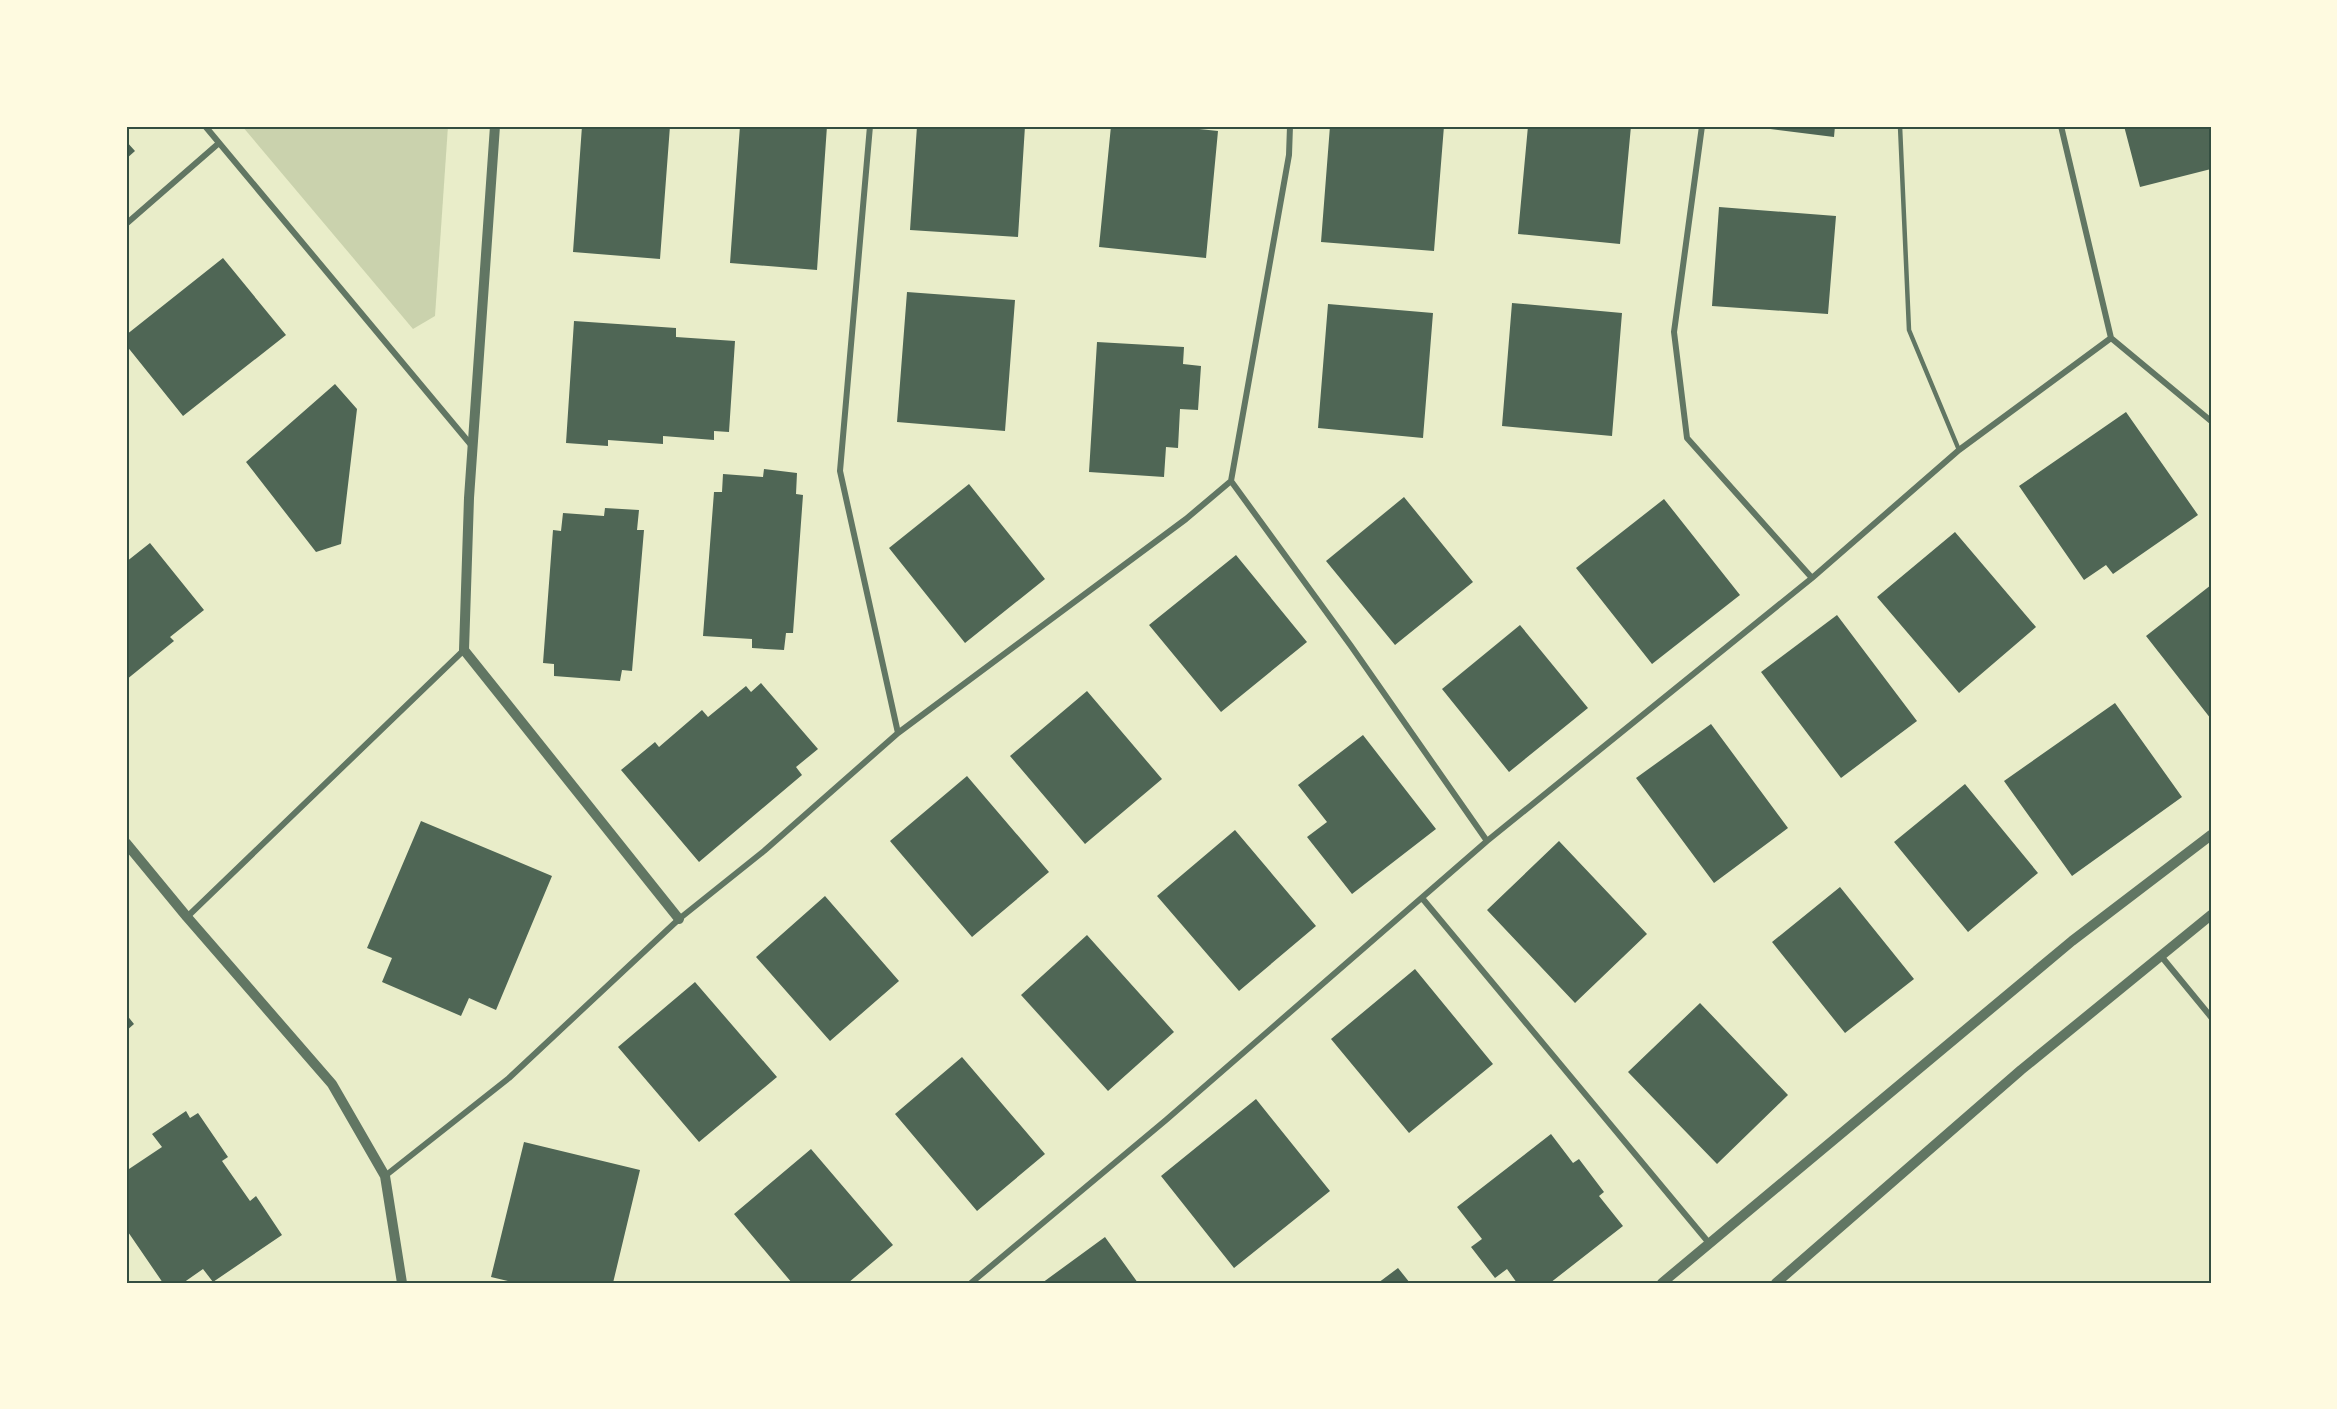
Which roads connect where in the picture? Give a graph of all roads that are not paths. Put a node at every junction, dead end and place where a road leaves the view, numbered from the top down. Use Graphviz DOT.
graph roads {
  1 [pos="206,126"];
  2 [pos="495,126"];
  3 [pos="870,126"];
  4 [pos="1290,126"];
  5 [pos="1702,126"];
  6 [pos="1900,126"];
  7 [pos="2061,126"];
  8 [pos="219,143"];
  9 [pos="126,224"];
  10 [pos="2111,338"];
  11 [pos="2211,421"];
  12 [pos="473,447"];
  13 [pos="1959,450"];
  14 [pos="1231,480"];
  15 [pos="1812,578"];
  16 [pos="464,650"];
  17 [pos="898,733"];
  18 [pos="2211,835"];
  19 [pos="1487,842"];
  20 [pos="126,843"];
  21 [pos="1422,898"];
  22 [pos="2211,915"];
  23 [pos="187,917"];
  24 [pos="679,919"];
  25 [pos="2161,956"];
  26 [pos="2211,1017"];
  27 [pos="385,1176"];
  28 [pos="1710,1243"];
  29 [pos="402,1283"];
  30 [pos="971,1283"];
  31 [pos="1662,1283"];
  32 [pos="1776,1283"];
  1 -- 8 [label="street"];
  2 -- 12 [label="street"];
  3 -- 17 [label="street"];
  4 -- 14 [label="street"];
  5 -- 15 [label="street"];
  6 -- 13 [label="lane"];
  7 -- 10 [label="street"];
  8 -- 9 [label="street"];
  8 -- 12 [label="street"];
  10 -- 11 [label="street"];
  10 -- 13 [label="street"];
  12 -- 16 [label="street"];
  13 -- 15 [label="street"];
  14 -- 17 [label="street"];
  14 -- 19 [label="street"];
  15 -- 19 [label="street"];
  16 -- 23 [label="street"];
  16 -- 24 [label="street"];
  17 -- 24 [label="street"];
  18 -- 28 [label="street"];
  19 -- 21 [label="street"];
  20 -- 23 [label="street"];
  21 -- 28 [label="street"];
  21 -- 30 [label="street"];
  22 -- 25 [label="street"];
  23 -- 27 [label="street"];
  24 -- 27 [label="street"];
  25 -- 26 [label="street"];
  25 -- 32 [label="street"];
  27 -- 29 [label="street"];
  28 -- 31 [label="street"];
}
